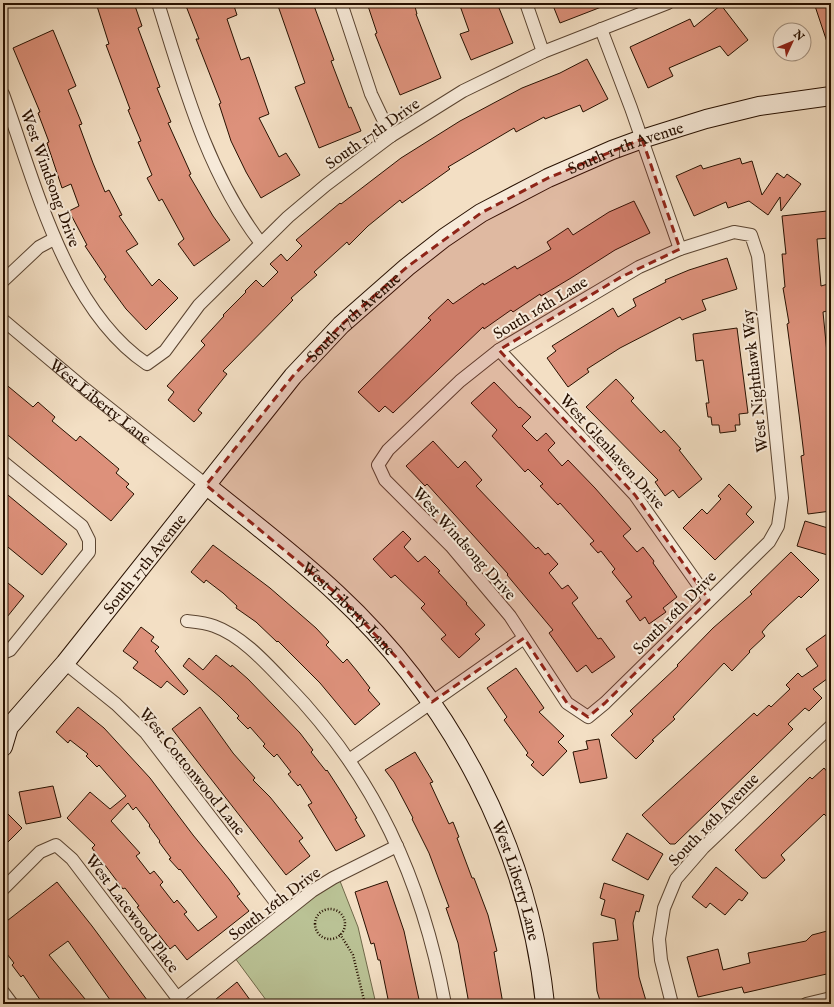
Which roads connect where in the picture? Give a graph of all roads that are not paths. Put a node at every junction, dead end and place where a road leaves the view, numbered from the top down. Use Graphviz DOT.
graph roads {
  1 [pos="158,3"];
  2 [pos="341,3"];
  3 [pos="526,3"];
  4 [pos="668,3"];
  5 [pos="601,29"];
  6 [pos="543,52"];
  7 [pos="3,94"];
  8 [pos="831,96"];
  9 [pos="391,136"];
  10 [pos="642,139"];
  11 [pos="751,235"];
  12 [pos="54,239"];
  13 [pos="260,242"];
  14 [pos="680,249"];
  15 [pos="3,281"];
  16 [pos="3,320"];
  17 [pos="499,350"];
  18 [pos="146,364"];
  19 [pos="3,462"];
  20 [pos="378,465"];
  21 [pos="206,485"];
  22 [pos="778,526"];
  23 [pos="709,600"];
  24 [pos="187,621"];
  25 [pos="524,638"];
  26 [pos="3,653"];
  27 [pos="65,662"];
  28 [pos="432,702"];
  29 [pos="588,717"];
  30 [pos="831,726"];
  31 [pos="6,728"];
  32 [pos="3,747"];
  33 [pos="349,760"];
  34 [pos="397,846"];
  35 [pos="3,889"];
  36 [pos="284,913"];
  37 [pos="3,992"];
  38 [pos="831,998"];
  39 [pos="180,1001"];
  40 [pos="12,1004"];
  41 [pos="445,1004"];
  42 [pos="545,1004"];
  43 [pos="672,1004"];
  44 [pos="806,1004"];
  1 -- 13 [label="street"];
  2 -- 9 [label="street"];
  3 -- 6 [label="street"];
  4 -- 5 [label="street, South 17th Drive"];
  5 -- 6 [label="street, South 17th Drive"];
  5 -- 10 [label="street"];
  6 -- 9 [label="street, South 17th Drive"];
  7 -- 12 [label="street, West Windsong Drive"];
  8 -- 10 [label="main road, South 17th Avenue"];
  9 -- 13 [label="street, South 17th Drive"];
  10 -- 14 [label="street"];
  10 -- 21 [label="main road, South 17th Avenue"];
  11 -- 14 [label="street, South 16th Lane"];
  11 -- 22 [label="street, West Nighthawk Way"];
  12 -- 15 [label="street"];
  12 -- 18 [label="street, West Windsong Drive"];
  13 -- 18 [label="street, South 17th Drive"];
  14 -- 17 [label="street, South 16th Lane"];
  16 -- 21 [label="street, West Liberty Lane"];
  17 -- 20 [label="street, South 16th Lane"];
  17 -- 23 [label="street, West Glenhaven Drive"];
  19 -- 26 [label="street"];
  20 -- 25 [label="street, West Windsong Drive"];
  21 -- 27 [label="main road, South 17th Avenue"];
  21 -- 28 [label="main road, West Liberty Lane"];
  22 -- 23 [label="street, South 16th Drive"];
  23 -- 29 [label="street, South 16th Drive"];
  24 -- 33 [label="street"];
  25 -- 28 [label="street"];
  25 -- 29 [label="street, West Windsong Drive"];
  27 -- 31 [label="main road, South 17th Avenue"];
  27 -- 36 [label="street, West Cottonwood Lane"];
  28 -- 33 [label="street"];
  28 -- 42 [label="main road, West Liberty Lane"];
  30 -- 43 [label="street, South 16th Avenue"];
  31 -- 32 [label="main road, South 17th Avenue"];
  33 -- 34 [label="street"];
  34 -- 36 [label="street, South 16th Drive"];
  34 -- 41 [label="street"];
  35 -- 39 [label="street, West Lacewood Place"];
  36 -- 39 [label="street, South 16th Drive"];
  37 -- 40 [label="street"];
  38 -- 44 [label="street"];
}
